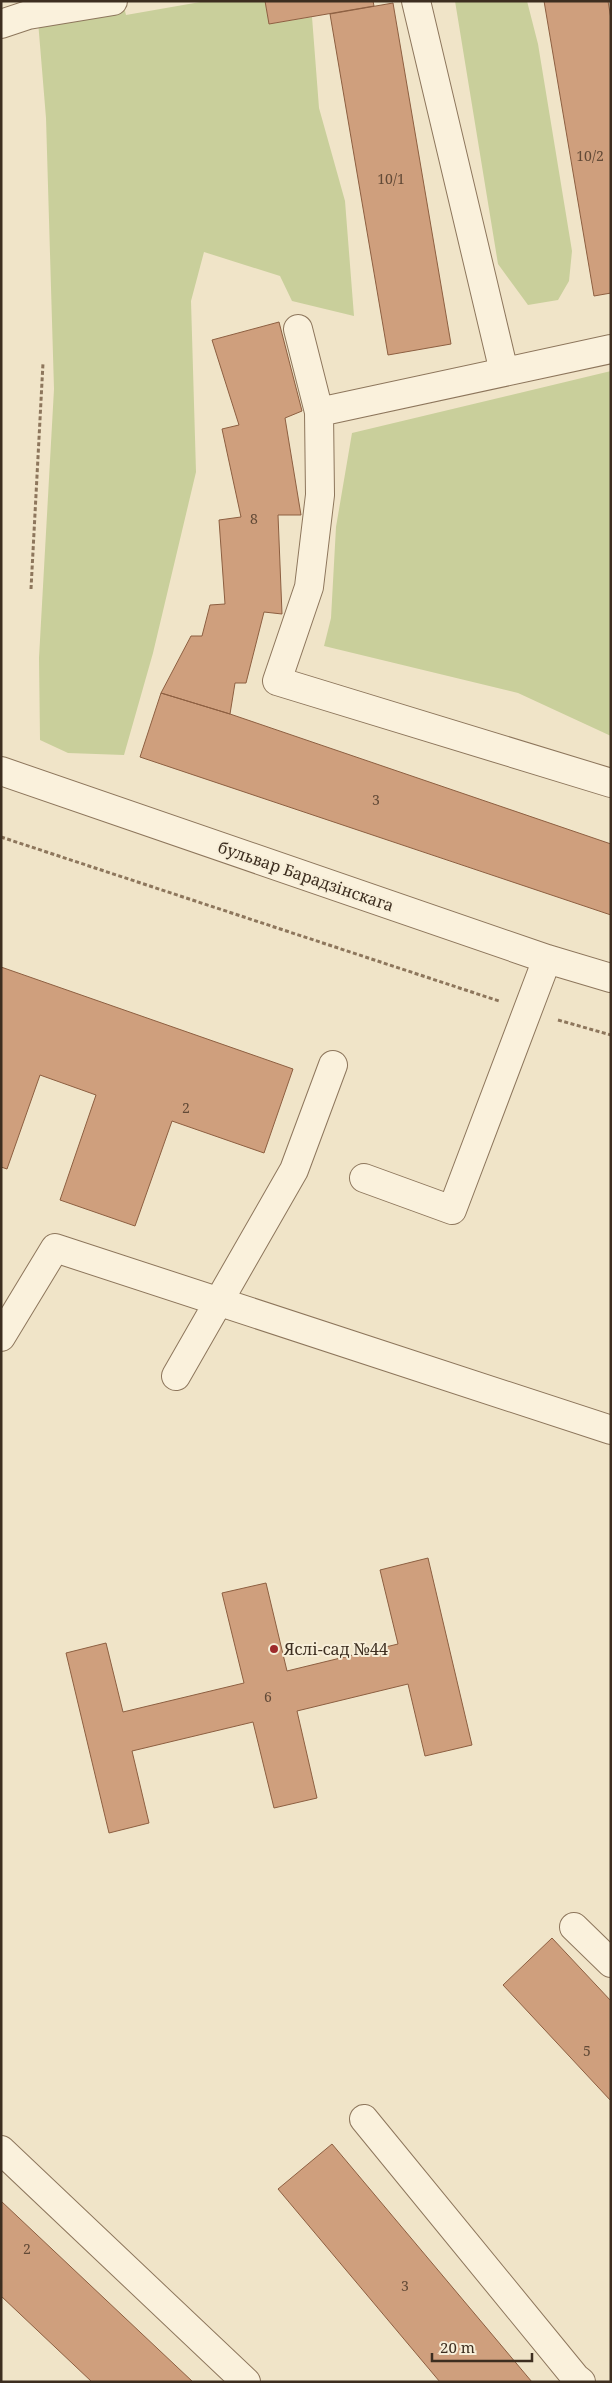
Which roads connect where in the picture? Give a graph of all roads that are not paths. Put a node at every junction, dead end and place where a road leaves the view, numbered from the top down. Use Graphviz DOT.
graph roads {
  1 [pos="113,1"];
  2 [pos="416,1"];
  3 [pos="1,24"];
  4 [pos="298,329"];
  5 [pos="611,349"];
  6 [pos="504,372"];
  7 [pos="318,412"];
  8 [pos="1,771"];
  9 [pos="611,783"];
  10 [pos="547,959"];
  11 [pos="611,978"];
  12 [pos="333,1064"];
  13 [pos="364,1178"];
  14 [pos="219,1302"];
  15 [pos="1,1337"];
  16 [pos="176,1376"];
  17 [pos="611,1430"];
  18 [pos="574,1926"];
  19 [pos="611,1964"];
  20 [pos="364,2120"];
  21 [pos="1,2150"];
  22 [pos="246,2382"];
  23 [pos="581,2382"];
  1 -- 3 [label="street"];
  2 -- 6 [label="street"];
  4 -- 7 [label="street"];
  5 -- 6 [label="street"];
  6 -- 7 [label="street"];
  7 -- 9 [label="street"];
  8 -- 10 [label="street, бульвар Барадзінскага"];
  10 -- 11 [label="street, бульвар Барадзінскага"];
  10 -- 13 [label="street"];
  12 -- 14 [label="street"];
  14 -- 15 [label="street"];
  14 -- 16 [label="street"];
  14 -- 17 [label="street"];
  18 -- 19 [label="street"];
  20 -- 23 [label="street"];
  21 -- 22 [label="street"];
}
